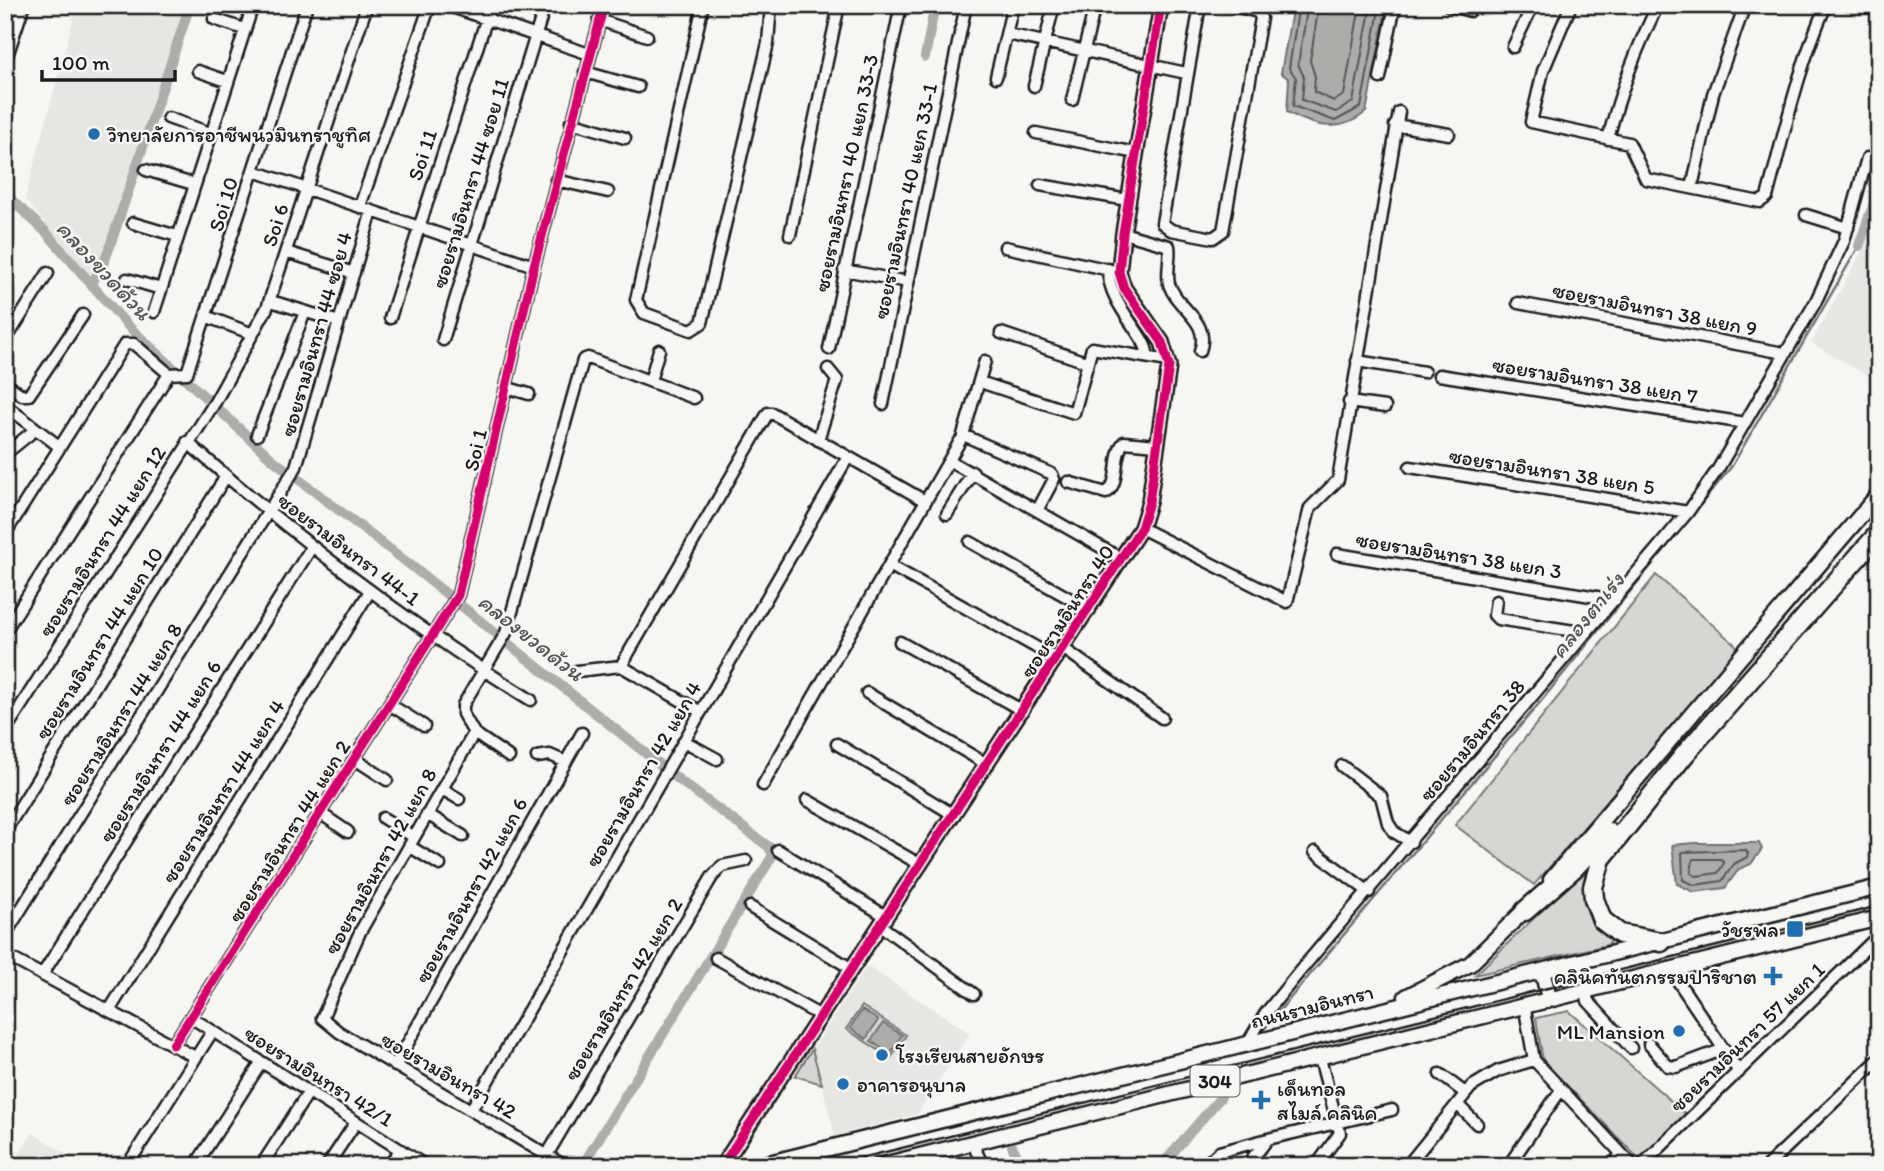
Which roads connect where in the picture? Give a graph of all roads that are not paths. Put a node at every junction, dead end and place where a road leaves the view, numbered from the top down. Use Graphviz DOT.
graph roads {
  1 [pos="24,5"];
  2 [pos="253,5"];
  3 [pos="307,5"];
  4 [pos="367,5"];
  5 [pos="430,5"];
  6 [pos="446,5"];
  7 [pos="491,5"];
  8 [pos="545,5"];
  9 [pos="604,5"];
  10 [pos="703,5"];
  11 [pos="771,5"];
  12 [pos="839,5"];
  13 [pos="901,5"];
  14 [pos="966,5"];
  15 [pos="1013,5"];
  16 [pos="1054,5"];
  17 [pos="1095,5"];
  18 [pos="1161,5"];
  19 [pos="1200,5"];
  20 [pos="1230,5"];
  21 [pos="1395,5"];
  22 [pos="1448,5"];
  23 [pos="1532,5"];
  24 [pos="1572,5"];
  25 [pos="1658,5"];
  26 [pos="1745,5"];
  27 [pos="1826,5"];
  28 [pos="1473,8"];
  29 [pos="214,19"];
  30 [pos="599,20"];
  31 [pos="487,21"];
  32 [pos="244,29"];
  33 [pos="1007,34"];
  34 [pos="647,36"];
  35 [pos="535,38"];
  36 [pos="1045,42"];
  37 [pos="1513,47"];
  38 [pos="1083,49"];
  39 [pos="589,54"];
  40 [pos="5,62"];
  41 [pos="1151,64"];
  42 [pos="198,71"];
  43 [pos="585,72"];
  44 [pos="1186,73"];
  45 [pos="996,77"];
  46 [pos="1380,78"];
  47 [pos="227,82"];
  48 [pos="638,86"];
  49 [pos="1034,86"];
  50 [pos="1072,100"];
  51 [pos="1399,112"];
  52 [pos="168,118"];
  53 [pos="572,122"];
  54 [pos="1395,125"];
  55 [pos="210,133"];
  56 [pos="1035,133"];
  57 [pos="1449,134"];
  58 [pos="625,138"];
  59 [pos="1608,139"];
  60 [pos="1136,152"];
  61 [pos="1867,158"];
  62 [pos="146,170"];
  63 [pos="254,171"];
  64 [pos="556,180"];
  65 [pos="193,184"];
  66 [pos="1040,185"];
  67 [pos="1692,187"];
  68 [pos="307,188"];
  69 [pos="608,192"];
  70 [pos="1128,200"];
  71 [pos="360,206"];
  72 [pos="372,211"];
  73 [pos="1806,215"];
  74 [pos="133,223"];
  75 [pos="419,226"];
  76 [pos="1848,228"];
  77 [pos="1123,233"];
  78 [pos="790,234"];
  79 [pos="177,236"];
  80 [pos="472,243"];
  81 [pos="1005,247"];
  82 [pos="286,251"];
  83 [pos="534,267"];
  84 [pos="844,270"];
  85 [pos="1114,270"];
  86 [pos="48,272"];
  87 [pos="354,274"];
  88 [pos="127,279"];
  89 [pos="908,282"];
  90 [pos="161,289"];
  91 [pos="271,301"];
  92 [pos="1518,303"];
  93 [pos="154,312"];
  94 [pos="305,312"];
  95 [pos="83,315"];
  96 [pos="208,317"];
  97 [pos="390,318"];
  98 [pos="339,322"];
  99 [pos="1001,333"];
  100 [pos="253,334"];
  101 [pos="443,340"];
  102 [pos="5,341"];
  103 [pos="659,349"];
  104 [pos="829,349"];
  105 [pos="1200,351"];
  106 [pos="1784,354"];
  107 [pos="1147,356"];
  108 [pos="985,361"];
  109 [pos="1168,361"];
  110 [pos="1357,361"];
  111 [pos="1086,362"];
  112 [pos="828,369"];
  113 [pos="1424,372"];
  114 [pos="169,374"];
  115 [pos="1439,375"];
  116 [pos="650,381"];
  117 [pos="986,384"];
  118 [pos="6,387"];
  119 [pos="508,388"];
  120 [pos="529,394"];
  121 [pos="694,398"];
  122 [pos="1349,402"];
  123 [pos="883,404"];
  124 [pos="5,405"];
  125 [pos="1385,407"];
  126 [pos="1745,423"];
  127 [pos="36,429"];
  128 [pos="257,435"];
  129 [pos="818,440"];
  130 [pos="960,441"];
  131 [pos="187,442"];
  132 [pos="1157,445"];
  133 [pos="60,447"];
  134 [pos="5,454"];
  135 [pos="848,457"];
  136 [pos="955,464"];
  137 [pos="1410,467"];
  138 [pos="973,472"];
  139 [pos="226,476"];
  140 [pos="1068,482"];
  141 [pos="286,488"];
  142 [pos="1879,494"];
  143 [pos="925,501"];
  144 [pos="1038,509"];
  145 [pos="1688,512"];
  146 [pos="270,513"];
  147 [pos="947,514"];
  148 [pos="1879,521"];
  149 [pos="1141,528"];
  150 [pos="1879,533"];
  151 [pos="5,534"];
  152 [pos="970,542"];
  153 [pos="311,548"];
  154 [pos="1337,554"];
  155 [pos="1122,559"];
  156 [pos="889,565"];
  157 [pos="370,591"];
  158 [pos="1615,600"];
  159 [pos="1496,601"];
  160 [pos="1090,610"];
  161 [pos="5,631"];
  162 [pos="1587,633"];
  163 [pos="433,635"];
  164 [pos="900,642"];
  165 [pos="1061,654"];
  166 [pos="621,666"];
  167 [pos="484,671"];
  168 [pos="577,671"];
  169 [pos="867,693"];
  170 [pos="531,700"];
  171 [pos="389,704"];
  172 [pos="1023,711"];
  173 [pos="701,712"];
  174 [pos="1698,715"];
  175 [pos="1162,718"];
  176 [pos="424,726"];
  177 [pos="5,731"];
  178 [pos="474,733"];
  179 [pos="582,733"];
  180 [pos="684,741"];
  181 [pos="837,744"];
  182 [pos="509,757"];
  183 [pos="537,757"];
  184 [pos="355,759"];
  185 [pos="718,759"];
  186 [pos="566,762"];
  187 [pos="988,765"];
  188 [pos="1342,766"];
  189 [pos="387,780"];
  190 [pos="763,785"];
  191 [pos="442,789"];
  192 [pos="459,799"];
  193 [pos="807,800"];
  194 [pos="320,813"];
  195 [pos="428,814"];
  196 [pos="954,815"];
  197 [pos="383,818"];
  198 [pos="5,831"];
  199 [pos="348,832"];
  200 [pos="463,836"];
  201 [pos="411,842"];
  202 [pos="1411,842"];
  203 [pos="778,850"];
  204 [pos="1315,852"];
  205 [pos="746,861"];
  206 [pos="440,865"];
  207 [pos="921,865"];
  208 [pos="1879,887"];
  209 [pos="1369,892"];
  210 [pos="750,907"];
  211 [pos="1525,911"];
  212 [pos="1879,918"];
  213 [pos="884,921"];
  214 [pos="5,935"];
  215 [pos="1879,935"];
  216 [pos="1661,942"];
  217 [pos="5,955"];
  218 [pos="716,958"];
  219 [pos="1669,968"];
  220 [pos="852,970"];
  221 [pos="1542,971"];
  222 [pos="42,975"];
  223 [pos="1585,989"];
  224 [pos="974,994"];
  225 [pos="1549,998"];
  226 [pos="1524,1004"];
  227 [pos="325,1010"];
  228 [pos="109,1011"];
  229 [pos="1362,1014"];
  230 [pos="821,1016"];
  231 [pos="192,1018"];
  232 [pos="212,1032"];
  233 [pos="1247,1044"];
  234 [pos="1649,1044"];
  235 [pos="173,1045"];
  236 [pos="1631,1048"];
  237 [pos="1724,1049"];
  238 [pos="1319,1055"];
  239 [pos="195,1057"];
  240 [pos="1879,1059"];
  241 [pos="1534,1060"];
  242 [pos="261,1063"];
  243 [pos="395,1066"];
  244 [pos="1739,1072"];
  245 [pos="1440,1074"];
  246 [pos="1561,1090"];
  247 [pos="308,1093"];
  248 [pos="1465,1093"];
  249 [pos="1457,1104"];
  250 [pos="471,1110"];
  251 [pos="1392,1110"];
  252 [pos="356,1122"];
  253 [pos="1339,1122"];
  254 [pos="1477,1124"];
  255 [pos="1268,1139"];
  256 [pos="972,1142"];
  257 [pos="400,1150"];
  258 [pos="1621,1153"];
  259 [pos="547,1155"];
  260 [pos="881,1165"];
  261 [pos="127,1166"];
  262 [pos="195,1166"];
  263 [pos="261,1166"];
  264 [pos="327,1166"];
  265 [pos="389,1166"];
  266 [pos="426,1166"];
  267 [pos="565,1166"];
  268 [pos="722,1166"];
  269 [pos="757,1166"];
  270 [pos="984,1166"];
  271 [pos="1205,1166"];
  272 [pos="1246,1166"];
  273 [pos="1316,1166"];
  274 [pos="1407,1166"];
  275 [pos="1508,1166"];
  276 [pos="1613,1166"];
  277 [pos="1633,1166"];
  278 [pos="1641,1166"];
  279 [pos="1767,1166"];
  1 -- 40 [label="street"];
  2 -- 32 [label="street"];
  3 -- 63 [label="street, Soi 10"];
  4 -- 68 [label="street, Soi 6"];
  5 -- 71 [label="street"];
  6 -- 31 [label="street"];
  7 -- 31 [label="street, Soi 11"];
  8 -- 35 [label="street, ซอยรามอินทรา 44 ซอย 11"];
  9 -- 30 [label="street, Soi 1"];
  10 -- 11 [label="street"];
  12 -- 78 [label="street"];
  13 -- 84 [label="street, ซอยรามอินทรา 40 แยก 33-3"];
  14 -- 89 [label="street, ซอยรามอินทรา 40 แยก 33-1"];
  15 -- 33 [label="street"];
  16 -- 36 [label="street"];
  17 -- 38 [label="street"];
  18 -- 41 [label="street"];
  19 -- 44 [label="street"];
  20 -- 44 [label="street"];
  21 -- 46 [label="street"];
  22 -- 28 [label="street"];
  23 -- 37 [label="street"];
  24 -- 59 [label="street"];
  25 -- 59 [label="street"];
  26 -- 67 [label="street"];
  27 -- 67 [label="street"];
  29 -- 32 [label="street"];
  30 -- 34 [label="street"];
  30 -- 39 [label="street, Soi 1"];
  31 -- 35 [label="street"];
  31 -- 75 [label="street, Soi 11"];
  32 -- 47 [label="street"];
  33 -- 36 [label="street"];
  33 -- 45 [label="street"];
  35 -- 39 [label="street"];
  35 -- 80 [label="street, ซอยรามอินทรา 44 ซอย 11"];
  36 -- 38 [label="street"];
  36 -- 49 [label="street"];
  38 -- 41 [label="street"];
  38 -- 50 [label="street"];
  39 -- 43 [label="street, Soi 1"];
  41 -- 44 [label="street"];
  41 -- 60 [label="street"];
  42 -- 47 [label="street"];
  43 -- 48 [label="street"];
  43 -- 53 [label="street, Soi 1"];
  47 -- 55 [label="street"];
  51 -- 54 [label="street"];
  52 -- 55 [label="street"];
  53 -- 58 [label="street"];
  53 -- 64 [label="street, Soi 1"];
  54 -- 57 [label="street"];
  54 -- 110 [label="street"];
  55 -- 65 [label="street"];
  56 -- 60 [label="street"];
  59 -- 67 [label="street"];
  60 -- 70 [label="street"];
  61 -- 76 [label="street, ซอยรามอินทรา 38"];
  62 -- 65 [label="street"];
  63 -- 68 [label="street"];
  63 -- 96 [label="street, Soi 10"];
  64 -- 69 [label="street"];
  64 -- 83 [label="street, Soi 1"];
  65 -- 79 [label="street"];
  66 -- 70 [label="street"];
  68 -- 71 [label="street"];
  68 -- 82 [label="street, Soi 6"];
  70 -- 77 [label="street"];
  71 -- 72 [label="street"];
  72 -- 75 [label="street"];
  72 -- 87 [label="street, ซอยรามอินทรา 44 ซอย 4"];
  73 -- 76 [label="street"];
  74 -- 79 [label="street"];
  75 -- 80 [label="street"];
  75 -- 97 [label="street, Soi 11"];
  76 -- 106 [label="street, ซอยรามอินทรา 38"];
  77 -- 85 [label="street"];
  77 -- 105 [label="street"];
  79 -- 90 [label="street"];
  80 -- 83 [label="street"];
  80 -- 101 [label="street, ซอยรามอินทรา 44 ซอย 11"];
  81 -- 85 [label="street"];
  82 -- 87 [label="street"];
  82 -- 91 [label="street, Soi 6"];
  83 -- 119 [label="street, Soi 1"];
  84 -- 89 [label="street"];
  84 -- 104 [label="street, ซอยรามอินทรา 40 แยก 33-3"];
  85 -- 107 [label="street"];
  85 -- 109 [label="street"];
  86 -- 102 [label="street"];
  87 -- 98 [label="street, ซอยรามอินทรา 44 ซอย 4"];
  88 -- 90 [label="street"];
  89 -- 123 [label="street, ซอยรามอินทรา 40 แยก 33-1"];
  90 -- 93 [label="street"];
  91 -- 94 [label="street"];
  91 -- 100 [label="street, Soi 6"];
  92 -- 106 [label="street, ซอยรามอินทรา 38 แยก 9"];
  94 -- 98 [label="street"];
  94 -- 128 [label="street"];
  95 -- 118 [label="street"];
  96 -- 100 [label="street"];
  96 -- 114 [label="street, Soi 10"];
  98 -- 141 [label="street, ซอยรามอินทรา 44 ซอย 4"];
  99 -- 111 [label="street"];
  100 -- 131 [label="street, Soi 6"];
  103 -- 116 [label="street"];
  106 -- 126 [label="street, ซอยรามอินทรา 38"];
  107 -- 109 [label="street"];
  107 -- 111 [label="street"];
  108 -- 144 [label="street"];
  109 -- 132 [label="street, ซอยรามอินทรา 40"];
  110 -- 113 [label="street"];
  110 -- 122 [label="street"];
  111 -- 117 [label="street"];
  112 -- 129 [label="street"];
  114 -- 133 [label="street"];
  114 -- 161 [label="street"];
  115 -- 126 [label="street, ซอยรามอินทรา 38 แยก 7"];
  116 -- 121 [label="street"];
  116 -- 167 [label="street"];
  119 -- 120 [label="street"];
  119 -- 163 [label="street, Soi 1"];
  122 -- 125 [label="street"];
  122 -- 149 [label="street"];
  124 -- 127 [label="street"];
  126 -- 145 [label="street, ซอยรามอินทรา 38"];
  127 -- 133 [label="street"];
  127 -- 134 [label="street"];
  129 -- 135 [label="street"];
  129 -- 166 [label="street"];
  130 -- 143 [label="street"];
  131 -- 139 [label="street, ซอยรามอินทรา 44-1"];
  131 -- 177 [label="street, ซอยรามอินทรา 44 แยก 12"];
  132 -- 140 [label="street"];
  132 -- 149 [label="street, ซอยรามอินทรา 40"];
  133 -- 151 [label="street"];
  135 -- 143 [label="street"];
  135 -- 173 [label="street, ซอยรามอินทรา 42 แยก 4"];
  136 -- 138 [label="street"];
  137 -- 145 [label="street, ซอยรามอินทรา 38 แยก 5"];
  138 -- 144 [label="street"];
  138 -- 147 [label="street"];
  139 -- 146 [label="street, ซอยรามอินทรา 44-1"];
  139 -- 198 [label="street, ซอยรามอินทรา 44 แยก 10"];
  141 -- 146 [label="street, ซอยรามอินทรา 44 แยก 8"];
  142 -- 174 [label="main road"];
  143 -- 156 [label="street"];
  144 -- 155 [label="street"];
  145 -- 158 [label="street, ซอยรามอินทรา 38"];
  146 -- 153 [label="street, ซอยรามอินทรา 44-1"];
  146 -- 214 [label="street, ซอยรามอินทรา 44 แยก 8"];
  148 -- 174 [label="highway"];
  149 -- 155 [label="street, ซอยรามอินทรา 40"];
  150 -- 216 [label="highway"];
  152 -- 160 [label="street"];
  153 -- 157 [label="street, ซอยรามอินทรา 44-1"];
  153 -- 222 [label="street, ซอยรามอินทรา 44 แยก 6"];
  154 -- 158 [label="street, ซอยรามอินทรา 38 แยก 3"];
  155 -- 160 [label="street, ซอยรามอินทรา 40"];
  156 -- 165 [label="street"];
  156 -- 190 [label="street"];
  157 -- 163 [label="street, ซอยรามอินทรา 44-1"];
  157 -- 228 [label="street, ซอยรามอินทรา 44 แยก 4"];
  158 -- 162 [label="street, ซอยรามอินทรา 38"];
  159 -- 162 [label="street"];
  160 -- 165 [label="street, ซอยรามอินทรา 40"];
  162 -- 202 [label="street, ซอยรามอินทรา 38"];
  163 -- 167 [label="street, ซอยรามอินทรา 44-1"];
  163 -- 171 [label="street, ซอยรามอินทรา 44 แยก 2"];
  164 -- 172 [label="street"];
  165 -- 172 [label="street, ซอยรามอินทรา 40"];
  165 -- 175 [label="street"];
  166 -- 168 [label="street"];
  166 -- 173 [label="street"];
  167 -- 170 [label="street, ซอยรามอินทรา 44-1"];
  167 -- 178 [label="street"];
  169 -- 187 [label="street"];
  171 -- 176 [label="street"];
  171 -- 184 [label="street, ซอยรามอินทรา 44 แยก 2"];
  172 -- 187 [label="street, ซอยรามอินทรา 40"];
  173 -- 180 [label="street, ซอยรามอินทรา 42 แยก 4"];
  174 -- 211 [label="highway"];
  178 -- 182 [label="street"];
  178 -- 191 [label="street, ซอยรามอินทรา 42 แยก 8"];
  179 -- 186 [label="street, ซอยรามอินทรา 42 แยก 6"];
  180 -- 185 [label="street"];
  180 -- 250 [label="street, ซอยรามอินทรา 42 แยก 4"];
  181 -- 196 [label="street"];
  183 -- 186 [label="street"];
  184 -- 189 [label="street"];
  184 -- 194 [label="street, ซอยรามอินทรา 44 แยก 2"];
  186 -- 243 [label="street, ซอยรามอินทรา 42 แยก 6"];
  187 -- 196 [label="street, ซอยรามอินทรา 40"];
  188 -- 202 [label="street"];
  191 -- 192 [label="street"];
  191 -- 195 [label="street, ซอยรามอินทรา 42 แยก 8"];
  193 -- 207 [label="street"];
  194 -- 199 [label="street"];
  194 -- 231 [label="street, ซอยรามอินทรา 44 แยก 2"];
  195 -- 200 [label="street"];
  195 -- 201 [label="street, ซอยรามอินทรา 42 แยก 8"];
  196 -- 207 [label="street, ซอยรามอินทรา 40"];
  197 -- 201 [label="street"];
  201 -- 206 [label="street"];
  201 -- 227 [label="street, ซอยรามอินทรา 42 แยก 8"];
  202 -- 209 [label="street, ซอยรามอินทรา 38"];
  203 -- 213 [label="street"];
  204 -- 209 [label="street"];
  205 -- 259 [label="street, ซอยรามอินทรา 42 แยก 2"];
  207 -- 213 [label="street, ซอยรามอินทรา 40"];
  208 -- 216 [label="main road, ถนนรามอินทรา / 304"];
  209 -- 233 [label="street, ซอยรามอินทรา 38"];
  210 -- 220 [label="street"];
  211 -- 229 [label="main road"];
  212 -- 219 [label="main road, 304"];
  213 -- 220 [label="street, ซอยรามอินทรา 40"];
  213 -- 224 [label="street"];
  215 -- 244 [label="street, ซอยรามอินทรา 57 แยก 1"];
  216 -- 221 [label="main road, ถนนรามอินทรา / 304"];
  217 -- 222 [label="street"];
  218 -- 230 [label="street"];
  219 -- 223 [label="main road, 304"];
  219 -- 237 [label="street"];
  220 -- 230 [label="street, ซอยรามอินทรา 40"];
  221 -- 225 [label="main road"];
  221 -- 229 [label="main road, ถนนรามอินทรา / 304"];
  222 -- 228 [label="street"];
  223 -- 225 [label="main road, 304"];
  223 -- 236 [label="street"];
  225 -- 226 [label="main road, 304"];
  226 -- 238 [label="main road, 304"];
  226 -- 241 [label="street"];
  227 -- 243 [label="street, ซอยรามอินทรา 42"];
  228 -- 235 [label="street"];
  229 -- 233 [label="main road, ถนนรามอินทรา / 304"];
  230 -- 268 [label="street, ซอยรามอินทรา 40"];
  231 -- 232 [label="street, ซอยรามอินทรา 42/1"];
  231 -- 235 [label="street, ซอยรามอินทรา 44 แยก 2"];
  232 -- 239 [label="street"];
  232 -- 242 [label="street, ซอยรามอินทรา 42/1"];
  233 -- 269 [label="main road, ถนนรามอินทรา / 304"];
  234 -- 237 [label="street"];
  235 -- 239 [label="street"];
  237 -- 244 [label="street"];
  238 -- 253 [label="street"];
  238 -- 256 [label="main road, 304"];
  239 -- 261 [label="street"];
  240 -- 279 [label="street"];
  241 -- 246 [label="street"];
  241 -- 248 [label="street"];
  242 -- 247 [label="street, ซอยรามอินทรา 42/1"];
  242 -- 262 [label="street"];
  243 -- 250 [label="street, ซอยรามอินทรา 42"];
  244 -- 278 [label="street, ซอยรามอินทรา 57 แยก 1"];
  245 -- 248 [label="street"];
  246 -- 258 [label="street"];
  246 -- 275 [label="street"];
  247 -- 252 [label="street, ซอยรามอินทรา 42/1"];
  247 -- 263 [label="street"];
  248 -- 249 [label="street"];
  249 -- 254 [label="street"];
  249 -- 274 [label="street"];
  250 -- 259 [label="street, ซอยรามอินทรา 42"];
  251 -- 253 [label="street"];
  252 -- 257 [label="street, ซอยรามอินทรา 42/1"];
  252 -- 264 [label="street"];
  253 -- 255 [label="street"];
  253 -- 273 [label="street"];
  255 -- 271 [label="street"];
  255 -- 272 [label="street"];
  256 -- 260 [label="main road, 304"];
  256 -- 270 [label="street"];
  257 -- 265 [label="street"];
  257 -- 266 [label="street, ซอยรามอินทรา 42/1"];
  258 -- 276 [label="street"];
  258 -- 277 [label="street"];
  259 -- 267 [label="street, ซอยรามอินทรา 42"];
}
